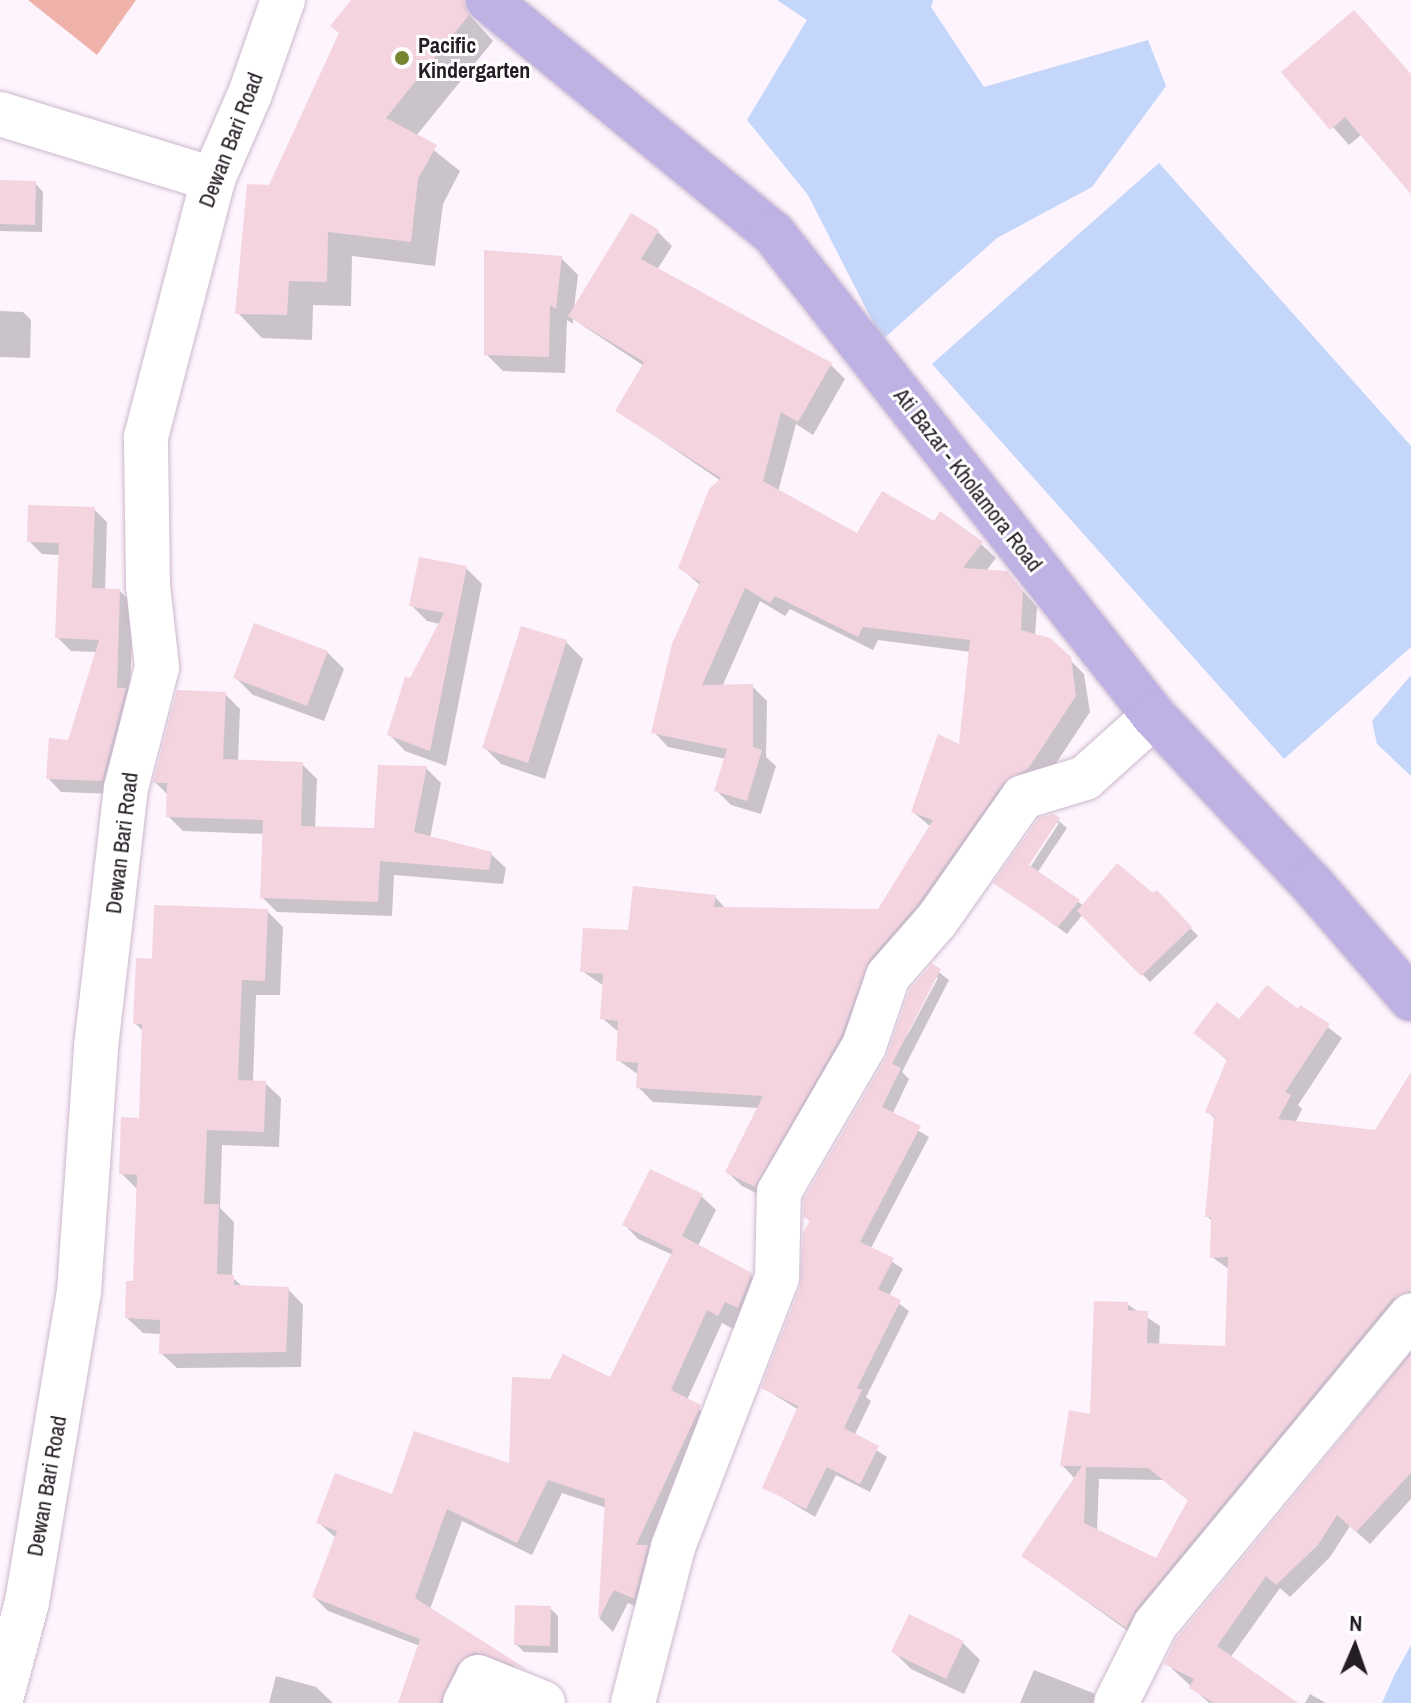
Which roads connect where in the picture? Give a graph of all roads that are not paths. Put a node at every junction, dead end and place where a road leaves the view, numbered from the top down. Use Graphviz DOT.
graph roads {
  1 [pos="283,0"];
  2 [pos="488,0"];
  3 [pos="0,114"];
  4 [pos="213,179"];
  5 [pos="1154,716"];
  6 [pos="1411,999"];
  7 [pos="1411,1315"];
  8 [pos="14,1598"];
  9 [pos="0,1703"];
  10 [pos="465,1703"];
  11 [pos="543,1703"];
  12 [pos="633,1703"];
  13 [pos="1116,1703"];
  1 -- 4 [label="street, Dewan Bari Road"];
  2 -- 5 [label="main road, Ati Bazar - Kholamora Road"];
  3 -- 4 [label="street"];
  4 -- 8 [label="street, Dewan Bari Road"];
  5 -- 6 [label="main road, Ati Bazar - Kholamora Road"];
  5 -- 12 [label="street"];
  7 -- 13 [label="street"];
  8 -- 9 [label="street, Dewan Bari Road"];
  10 -- 11 [label="street"];
}
